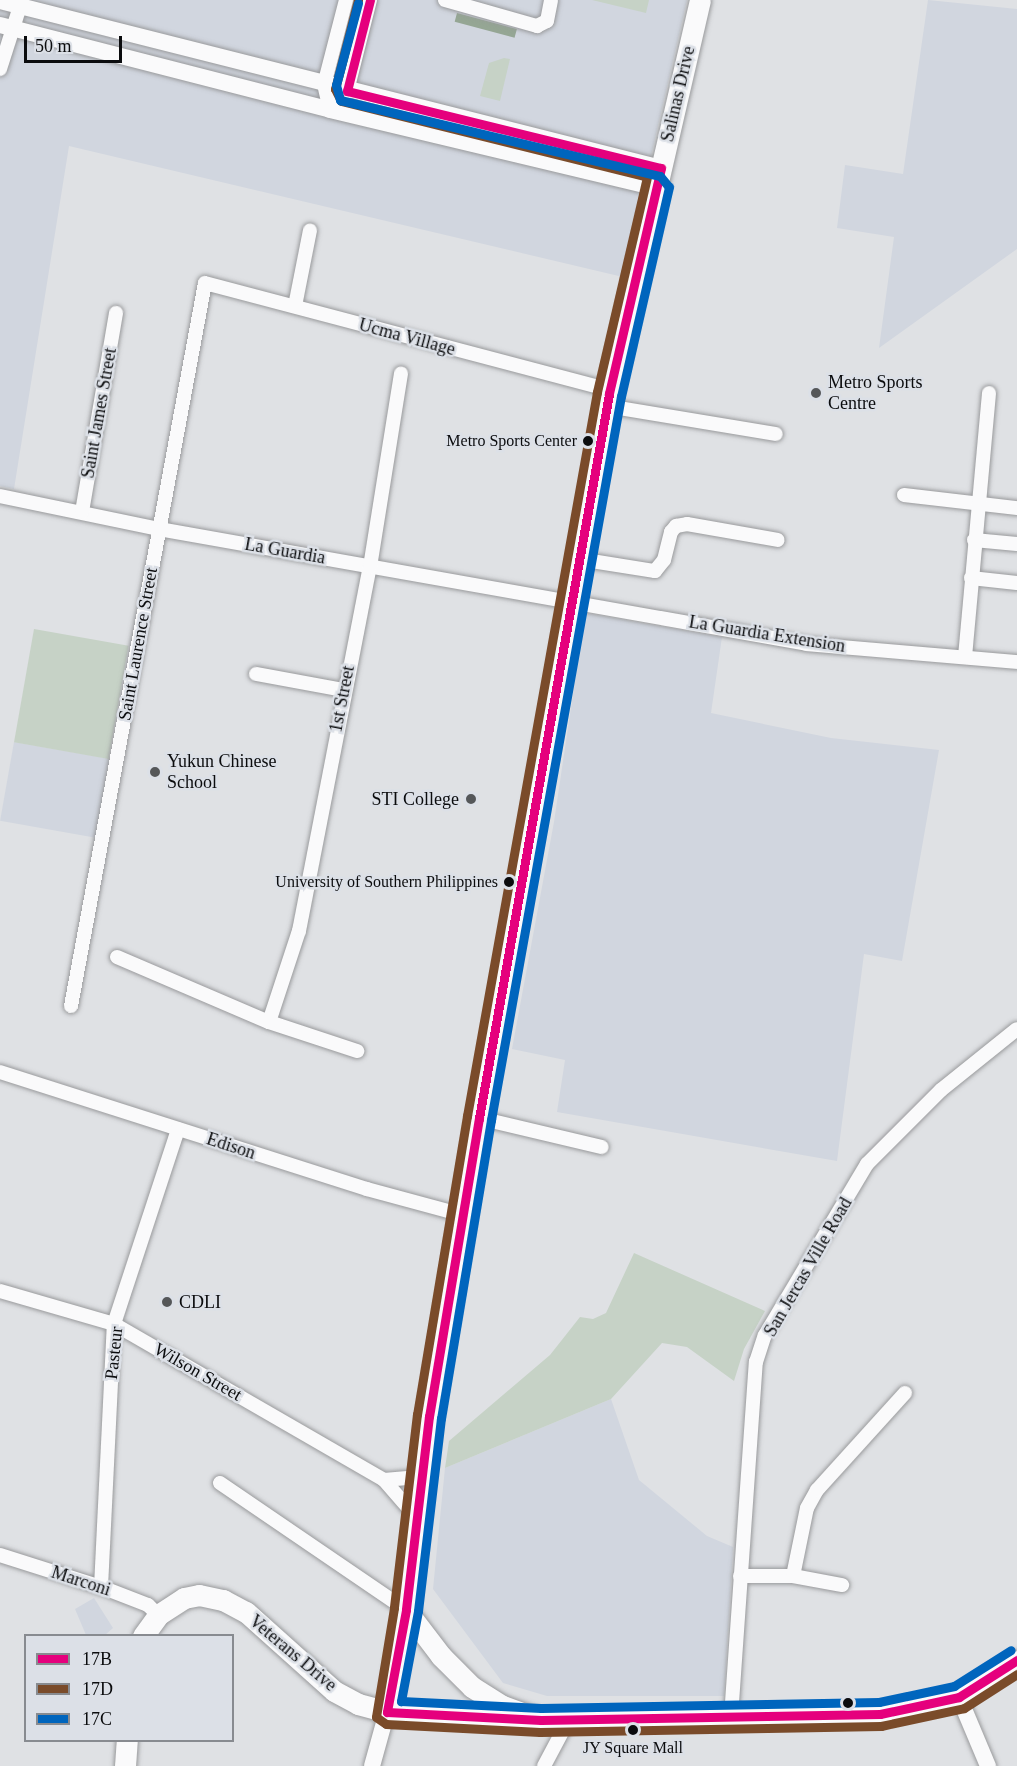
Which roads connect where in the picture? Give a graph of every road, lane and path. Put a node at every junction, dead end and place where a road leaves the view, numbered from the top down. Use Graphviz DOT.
graph roads {
  1 [pos="346,0"];
  2 [pos="370,0"];
  3 [pos="445,0"];
  4 [pos="551,0"];
  5 [pos="700,0"];
  6 [pos="0,1"];
  7 [pos="22,3"];
  8 [pos="7,27"];
  9 [pos="0,69"];
  10 [pos="324,85"];
  11 [pos="347,91"];
  12 [pos="330,110"];
  13 [pos="659,178"];
  14 [pos="310,231"];
  15 [pos="205,283"];
  16 [pos="295,306"];
  17 [pos="116,313"];
  18 [pos="401,373"];
  19 [pos="989,393"];
  20 [pos="609,398"];
  21 [pos="776,434"];
  22 [pos="904,495"];
  23 [pos="0,496"];
  24 [pos="976,503"];
  25 [pos="1017,508"];
  26 [pos="82,512"];
  27 [pos="159,529"];
  28 [pos="778,540"];
  29 [pos="974,540"];
  30 [pos="1017,544"];
  31 [pos="579,559"];
  32 [pos="370,567"];
  33 [pos="971,578"];
  34 [pos="1017,583"];
  35 [pos="571,599"];
  36 [pos="965,657"];
  37 [pos="1017,662"];
  38 [pos="255,674"];
  39 [pos="344,690"];
  40 [pos="117,957"];
  41 [pos="71,1006"];
  42 [pos="269,1022"];
  43 [pos="1017,1029"];
  44 [pos="357,1051"];
  45 [pos="0,1072"];
  46 [pos="478,1118"];
  47 [pos="178,1129"];
  48 [pos="602,1147"];
  49 [pos="463,1215"];
  50 [pos="0,1291"];
  51 [pos="114,1324"];
  52 [pos="905,1393"];
  53 [pos="422,1477"];
  54 [pos="384,1480"];
  55 [pos="220,1483"];
  56 [pos="417,1518"];
  57 [pos="0,1555"];
  58 [pos="740,1576"];
  59 [pos="793,1576"];
  60 [pos="842,1585"];
  61 [pos="100,1587"];
  62 [pos="406,1610"];
  63 [pos="158,1615"];
  64 [pos="144,1634"];
  65 [pos="1017,1660"];
  66 [pos="959,1697"];
  67 [pos="387,1712"];
  68 [pos="731,1717"];
  69 [pos="569,1719"];
  70 [pos="541,1720"];
  71 [pos="127,1742"];
  72 [pos="984,1758"];
  73 [pos="125,1766"];
  74 [pos="372,1766"];
  75 [pos="544,1766"];
  1 -- 10 [label="street"];
  2 -- 11 [label="street"];
  3 -- 4 [label="street"];
  5 -- 13 [label="main road, Salinas Drive"];
  6 -- 7 [label="street"];
  7 -- 8 [label="street"];
  7 -- 10 [label="street"];
  8 -- 9 [label="street"];
  8 -- 12 [label="street"];
  10 -- 11 [label="street"];
  10 -- 12 [label="street"];
  11 -- 12 [label="street"];
  11 -- 13 [label="street"];
  12 -- 13 [label="street"];
  13 -- 20 [label="main road, Salinas Drive"];
  14 -- 16 [label="street"];
  15 -- 16 [label="street, Ucma Village"];
  15 -- 27 [label="street, Saint Laurence Street"];
  16 -- 20 [label="street, Ucma Village"];
  17 -- 26 [label="street, Saint James Street"];
  18 -- 32 [label="street, 1st Street"];
  19 -- 24 [label="street"];
  20 -- 21 [label="street, Ucma Village"];
  20 -- 31 [label="main road, Salinas Drive"];
  22 -- 24 [label="street"];
  23 -- 26 [label="street, La Guardia"];
  24 -- 25 [label="street"];
  24 -- 29 [label="street"];
  26 -- 27 [label="street, La Guardia"];
  27 -- 32 [label="street, La Guardia"];
  27 -- 41 [label="street, Saint Laurence Street"];
  28 -- 31 [label="street"];
  29 -- 30 [label="street"];
  29 -- 33 [label="street"];
  31 -- 35 [label="main road, Salinas Drive"];
  32 -- 35 [label="street, La Guardia"];
  32 -- 39 [label="street, 1st Street"];
  33 -- 34 [label="street"];
  33 -- 36 [label="street"];
  35 -- 36 [label="street, La Guardia Extension"];
  35 -- 46 [label="main road, Salinas Drive"];
  36 -- 37 [label="street, La Guardia Extension"];
  38 -- 39 [label="street"];
  39 -- 42 [label="street, 1st Street"];
  40 -- 42 [label="street"];
  42 -- 44 [label="street"];
  43 -- 58 [label="street, San Jercas Ville Road"];
  45 -- 47 [label="street, Edison"];
  46 -- 48 [label="street"];
  46 -- 49 [label="main road, Salinas Drive"];
  47 -- 49 [label="street, Edison"];
  47 -- 51 [label="street, Pasteur"];
  49 -- 53 [label="main road, Salinas Drive"];
  50 -- 51 [label="street, Wilson Street"];
  51 -- 54 [label="street, Wilson Street"];
  51 -- 61 [label="street, Pasteur"];
  52 -- 59 [label="street"];
  53 -- 54 [label="street"];
  53 -- 56 [label="main road, Salinas Drive"];
  54 -- 56 [label="street, Wilson Street"];
  55 -- 62 [label="street"];
  56 -- 62 [label="main road, Salinas Drive"];
  57 -- 61 [label="street, Marconi"];
  58 -- 59 [label="street"];
  58 -- 68 [label="street, San Jercas Ville Road"];
  59 -- 60 [label="street"];
  61 -- 63 [label="street, Marconi"];
  62 -- 67 [label="main road, Salinas Drive"];
  62 -- 70 [label="main road"];
  63 -- 64 [label="main road, Veterans Drive"];
  63 -- 67 [label="main road, Veterans Drive"];
  65 -- 66 [label="main road"];
  66 -- 68 [label="main road"];
  66 -- 72 [label="street"];
  67 -- 70 [label="main road"];
  67 -- 74 [label="street"];
  68 -- 69 [label="main road"];
  69 -- 70 [label="main road"];
  69 -- 75 [label="street"];
  71 -- 73 [label="main road"];
}
